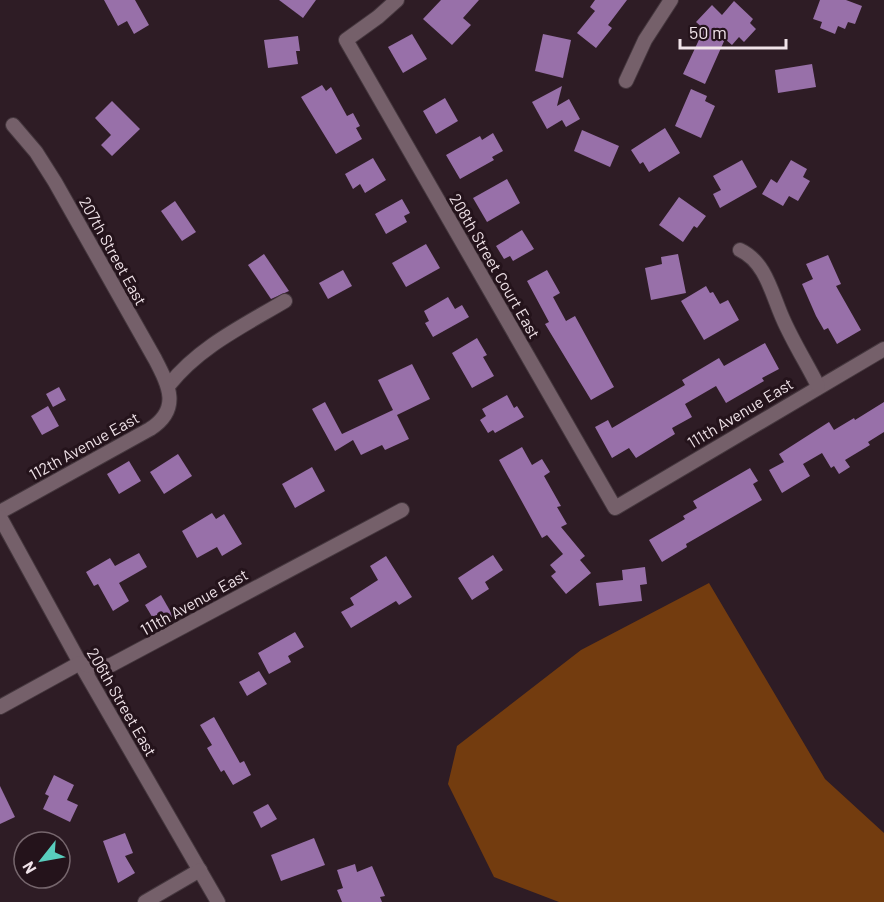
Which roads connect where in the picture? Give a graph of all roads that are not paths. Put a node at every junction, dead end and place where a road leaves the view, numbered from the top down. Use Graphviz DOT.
graph roads {
  1 [pos="397,0"];
  2 [pos="671,0"];
  3 [pos="626,81"];
  4 [pos="13,125"];
  5 [pos="740,250"];
  6 [pos="285,301"];
  7 [pos="884,349"];
  8 [pos="818,386"];
  9 [pos="169,392"];
  10 [pos="615,508"];
  11 [pos="402,510"];
  12 [pos="0,512"];
  13 [pos="0,517"];
  14 [pos="80,663"];
  15 [pos="0,707"];
  16 [pos="200,870"];
  17 [pos="145,902"];
  18 [pos="218,902"];
  1 -- 10 [label="street, 208th Street Court East"];
  2 -- 3 [label="street"];
  4 -- 9 [label="street, 207th Street East"];
  5 -- 8 [label="street"];
  6 -- 9 [label="street, 112th Avenue East"];
  7 -- 8 [label="street, 111th Avenue East"];
  8 -- 10 [label="street, 111th Avenue East"];
  9 -- 12 [label="street, 112th Avenue East"];
  11 -- 14 [label="street, 111th Avenue East"];
  13 -- 14 [label="street, 206th Street East"];
  14 -- 15 [label="street"];
  14 -- 16 [label="street, 206th Street East"];
  16 -- 17 [label="street"];
  16 -- 18 [label="street, 206th Street East"];
}
